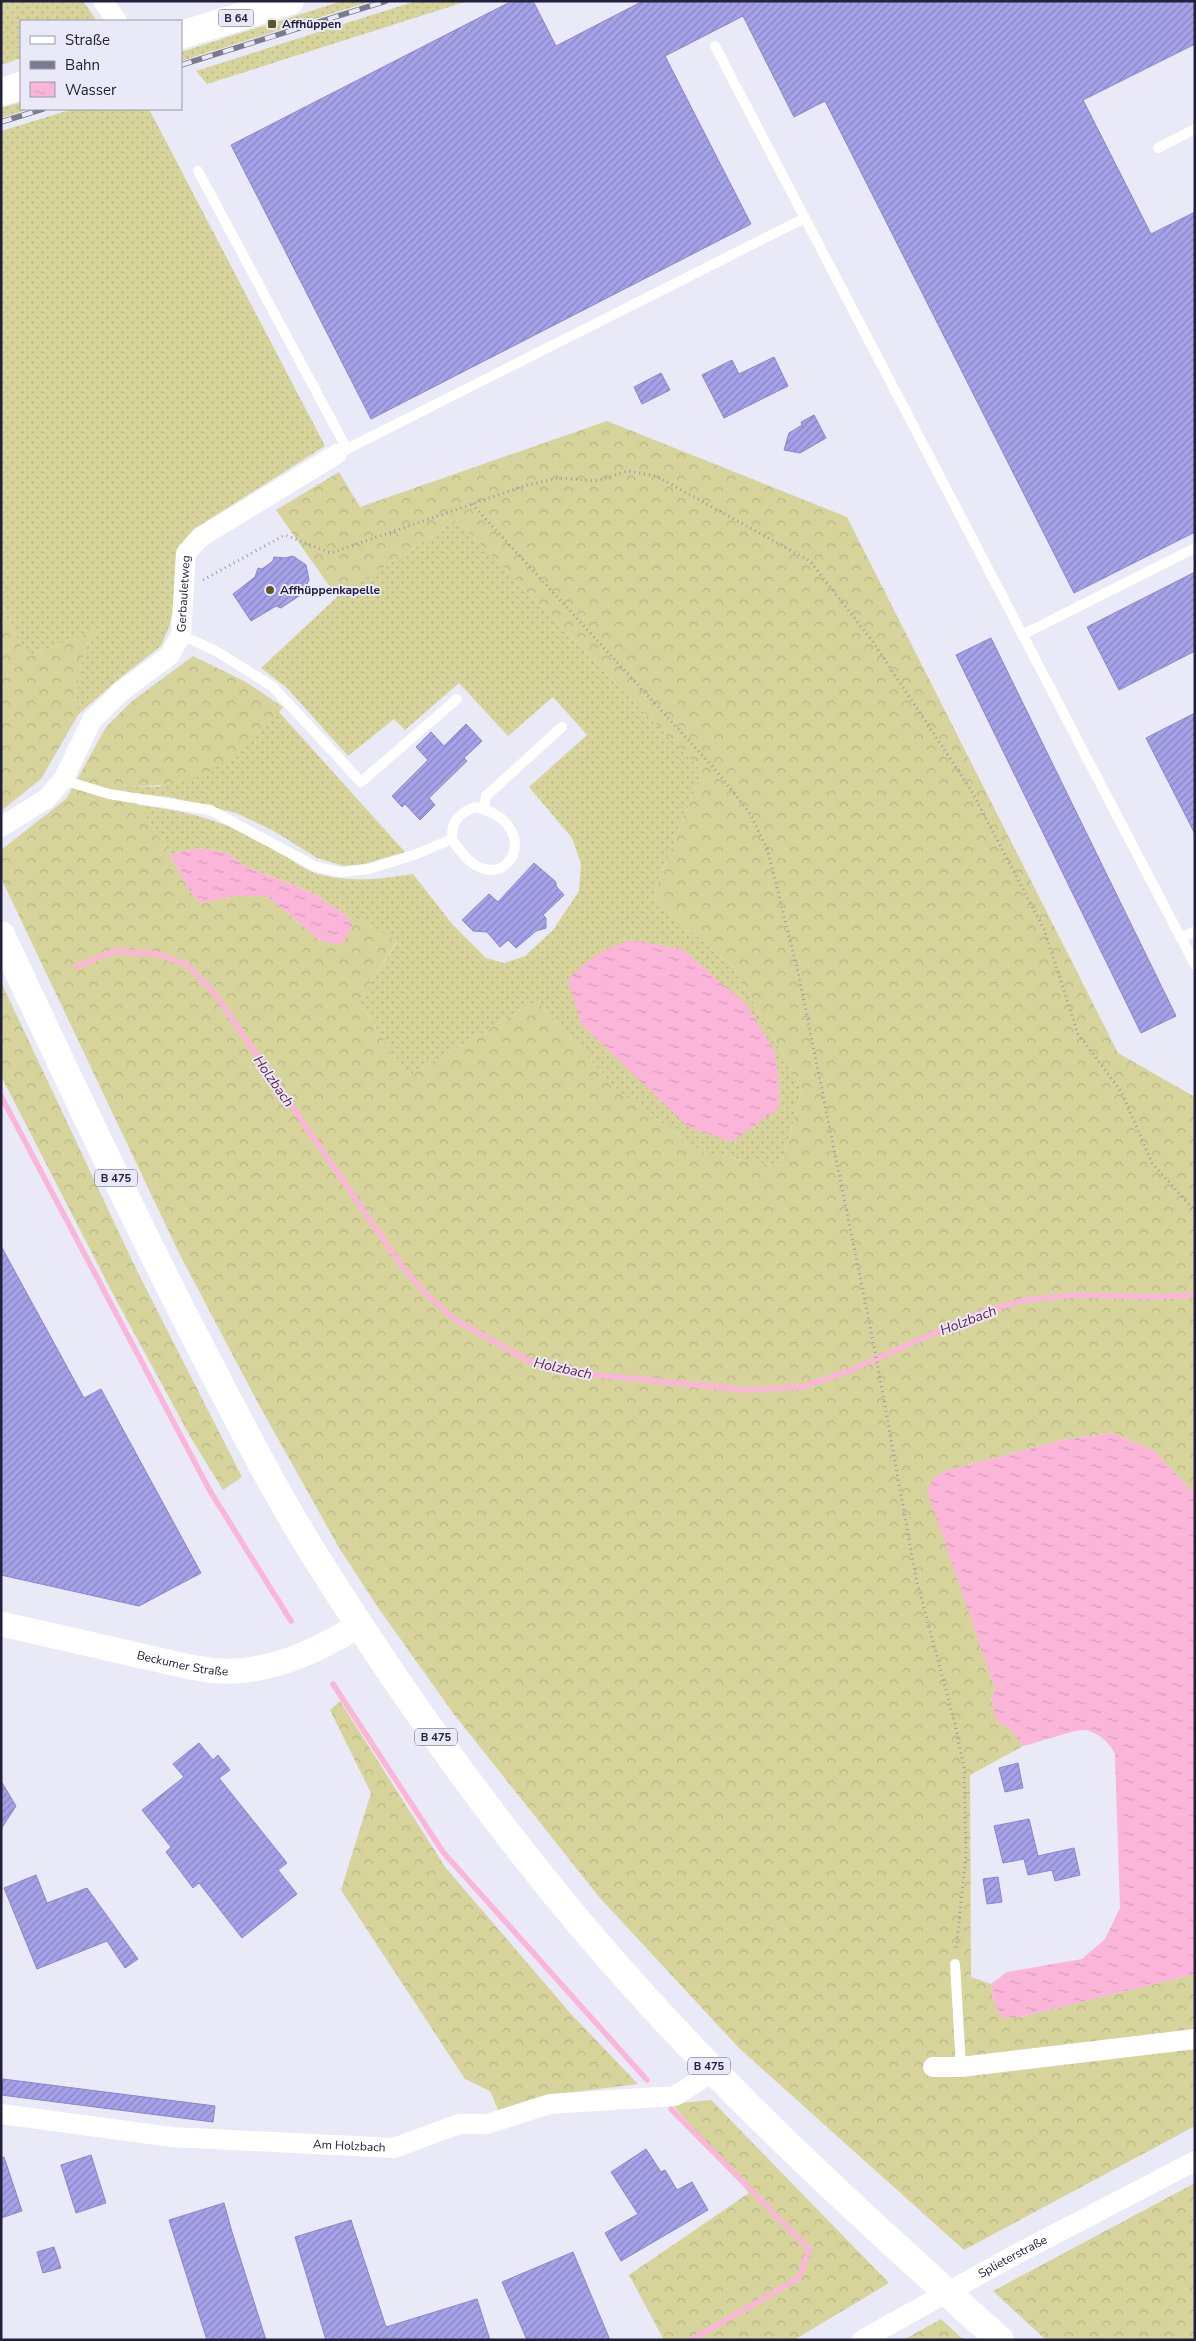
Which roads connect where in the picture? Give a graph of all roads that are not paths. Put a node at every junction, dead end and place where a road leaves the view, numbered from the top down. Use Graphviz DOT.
graph roads {
  1 [pos="103,1"];
  2 [pos="290,1"];
  3 [pos="116,20"];
  4 [pos="182,36"];
  5 [pos="715,46"];
  6 [pos="20,86"];
  7 [pos="1,92"];
  8 [pos="1195,129"];
  9 [pos="1158,148"];
  10 [pos="198,170"];
  11 [pos="805,218"];
  12 [pos="342,452"];
  13 [pos="1195,548"];
  14 [pos="1022,635"];
  15 [pos="181,636"];
  16 [pos="457,699"];
  17 [pos="562,727"];
  18 [pos="63,780"];
  19 [pos="484,809"];
  20 [pos="1,828"];
  21 [pos="452,839"];
  22 [pos="1195,931"];
  23 [pos="1,935"];
  24 [pos="1181,938"];
  25 [pos="1195,965"];
  26 [pos="1,1624"];
  27 [pos="360,1625"];
  28 [pos="955,1964"];
  29 [pos="1195,2039"];
  30 [pos="933,2067"];
  31 [pos="961,2067"];
  32 [pos="714,2071"];
  33 [pos="1,2114"];
  34 [pos="1195,2161"];
  35 [pos="862,2340"];
  36 [pos="1000,2340"];
  1 -- 3 [label="street"];
  2 -- 4 [label="main road, B 64"];
  5 -- 11 [label="lane"];
  6 -- 7 [label="main road"];
  8 -- 9 [label="lane"];
  10 -- 12 [label="lane"];
  11 -- 12 [label="lane"];
  11 -- 14 [label="lane"];
  12 -- 15 [label="street, Gerbauletweg"];
  13 -- 14 [label="lane"];
  14 -- 24 [label="lane"];
  15 -- 16 [label="lane"];
  15 -- 18 [label="street, Gerbauletweg"];
  17 -- 19 [label="lane"];
  18 -- 20 [label="street, Gerbauletweg"];
  18 -- 21 [label="lane"];
  19 -- 21 [label="lane"];
  19 -- 21 [label="lane"];
  22 -- 24 [label="lane"];
  23 -- 27 [label="main road, B 475"];
  24 -- 25 [label="lane"];
  26 -- 27 [label="street, Beckumer Straße"];
  27 -- 32 [label="main road, B 475"];
  28 -- 31 [label="lane"];
  29 -- 31 [label="street"];
  30 -- 31 [label="street"];
  32 -- 33 [label="street, Am Holzbach"];
  32 -- 36 [label="main road, B 475"];
  34 -- 35 [label="street, Splieterstraße"];
}
